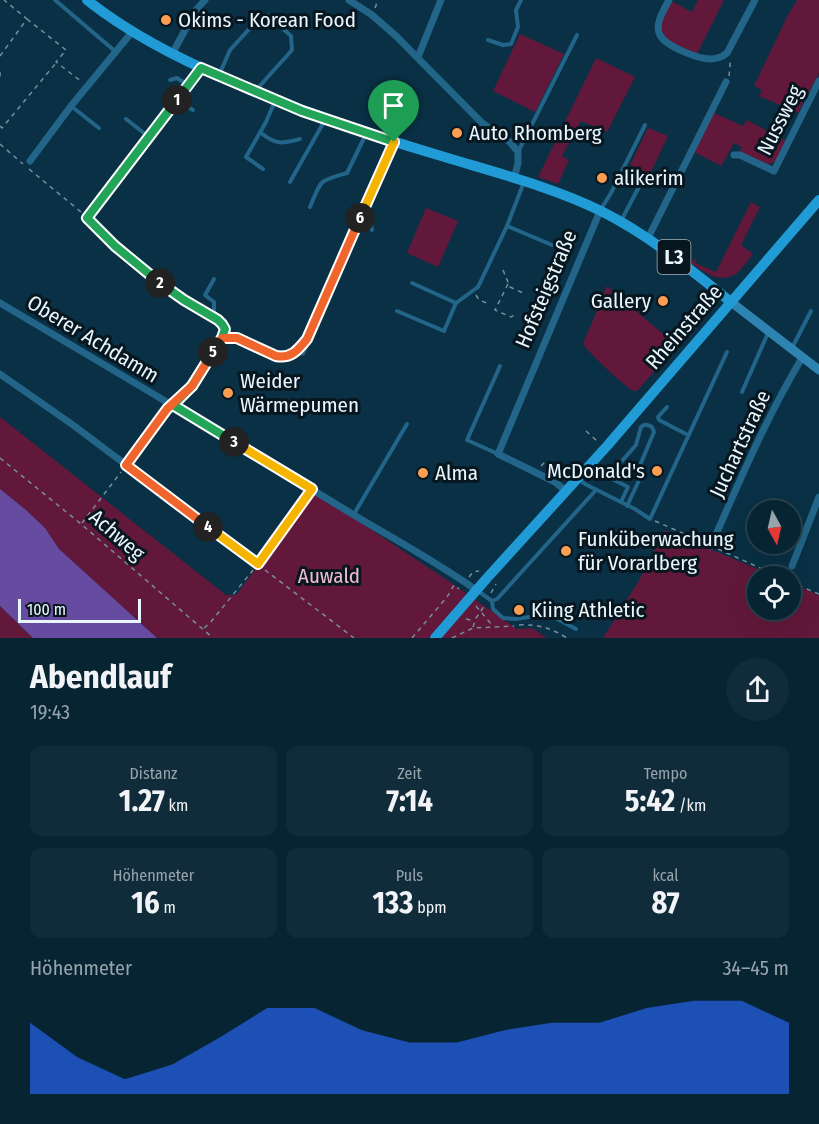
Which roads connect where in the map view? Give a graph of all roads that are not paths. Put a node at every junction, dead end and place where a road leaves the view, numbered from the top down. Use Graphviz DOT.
graph roads {
  1 [pos="55,0"];
  2 [pos="87,0"];
  3 [pos="205,0"];
  4 [pos="349,0"];
  5 [pos="441,0"];
  6 [pos="521,0"];
  7 [pos="669,0"];
  8 [pos="754,0"];
  9 [pos="62,2"];
  10 [pos="101,4"];
  11 [pos="132,32"];
  12 [pos="577,35"];
  13 [pos="488,40"];
  14 [pos="116,52"];
  15 [pos="172,54"];
  16 [pos="418,57"];
  17 [pos="201,68"];
  18 [pos="218,76"];
  19 [pos="170,80"];
  20 [pos="819,81"];
  21 [pos="726,82"];
  22 [pos="189,86"];
  23 [pos="255,92"];
  24 [pos="276,100"];
  25 [pos="177,101"];
  26 [pos="71,106"];
  27 [pos="193,110"];
  28 [pos="126,119"];
  29 [pos="325,119"];
  30 [pos="645,125"];
  31 [pos="99,128"];
  32 [pos="260,132"];
  33 [pos="367,133"];
  34 [pos="150,137"];
  35 [pos="300,139"];
  36 [pos="394,142"];
  37 [pos="518,152"];
  38 [pos="734,155"];
  39 [pos="30,160"];
  40 [pos="263,169"];
  41 [pos="519,180"];
  42 [pos="642,181"];
  43 [pos="290,182"];
  44 [pos="819,200"];
  45 [pos="310,207"];
  46 [pos="365,208"];
  47 [pos="600,211"];
  48 [pos="87,218"];
  49 [pos="621,222"];
  50 [pos="507,225"];
  51 [pos="372,230"];
  52 [pos="648,238"];
  53 [pos="552,245"];
  54 [pos="214,279"];
  55 [pos="412,283"];
  56 [pos="0,303"];
  57 [pos="456,303"];
  58 [pos="731,303"];
  59 [pos="398,311"];
  60 [pos="811,311"];
  61 [pos="218,320"];
  62 [pos="769,332"];
  63 [pos="792,350"];
  64 [pos="299,352"];
  65 [pos="727,352"];
  66 [pos="802,358"];
  67 [pos="500,366"];
  68 [pos="819,369"];
  69 [pos="0,374"];
  70 [pos="742,392"];
  71 [pos="173,405"];
  72 [pos="667,407"];
  73 [pos="406,424"];
  74 [pos="688,435"];
  75 [pos="498,454"];
  76 [pos="578,478"];
  77 [pos="312,489"];
  78 [pos="596,490"];
  79 [pos="567,492"];
  80 [pos="819,497"];
  81 [pos="621,503"];
  82 [pos="627,506"];
  83 [pos="353,514"];
  84 [pos="711,546"];
  85 [pos="792,566"];
  86 [pos="477,590"];
  87 [pos="492,601"];
  88 [pos="576,629"];
  89 [pos="435,638"];
  1 -- 9 [label="lane"];
  2 -- 10 [label="main road, Hofsteigstraße / L3"];
  3 -- 15 [label="street"];
  4 -- 16 [label="street"];
  5 -- 16 [label="street"];
  6 -- 13 [label="lane"];
  7 -- 8 [label="street"];
  9 -- 14 [label="lane"];
  10 -- 11 [label="main road, Hofsteigstraße / L3"];
  11 -- 14 [label="street"];
  11 -- 15 [label="main road, Hofsteigstraße / L3"];
  12 -- 37 [label="lane"];
  14 -- 26 [label="street"];
  15 -- 17 [label="main road, Hofsteigstraße / L3"];
  16 -- 37 [label="street"];
  17 -- 18 [label="main road, Hofsteigstraße / L3"];
  17 -- 22 [label="street"];
  18 -- 23 [label="main road, Hofsteigstraße / L3"];
  18 -- 23 [label="lane"];
  19 -- 22 [label="lane"];
  20 -- 38 [label="street, Nussweg"];
  21 -- 52 [label="street"];
  22 -- 25 [label="street"];
  23 -- 24 [label="main road, Hofsteigstraße / L3"];
  24 -- 29 [label="main road, Hofsteigstraße / L3"];
  24 -- 32 [label="lane"];
  25 -- 27 [label="lane"];
  25 -- 34 [label="street"];
  26 -- 31 [label="lane"];
  26 -- 39 [label="street"];
  28 -- 34 [label="lane"];
  29 -- 33 [label="main road, Hofsteigstraße / L3"];
  29 -- 43 [label="lane"];
  30 -- 47 [label="lane, Hofsteigstraße"];
  32 -- 35 [label="lane"];
  32 -- 40 [label="lane"];
  33 -- 36 [label="main road, Hofsteigstraße / L3"];
  33 -- 45 [label="lane"];
  34 -- 48 [label="street"];
  36 -- 41 [label="main road, Hofsteigstraße / L3"];
  36 -- 46 [label="street"];
  37 -- 41 [label="street"];
  41 -- 47 [label="main road, Hofsteigstraße / L3"];
  41 -- 50 [label="lane"];
  42 -- 49 [label="lane"];
  44 -- 58 [label="main road, Rheinstraße"];
  46 -- 51 [label="lane"];
  46 -- 64 [label="street"];
  47 -- 49 [label="main road, Hofsteigstraße / L3"];
  47 -- 75 [label="street, Hofsteigstraße"];
  49 -- 52 [label="main road, Hofsteigstraße / L3"];
  50 -- 53 [label="lane, Hofsteigstraße"];
  50 -- 57 [label="lane"];
  52 -- 58 [label="main road, Hofsteigstraße / L3"];
  54 -- 61 [label="lane"];
  55 -- 57 [label="lane"];
  56 -- 71 [label="street, Oberer Achdamm"];
  57 -- 59 [label="lane"];
  58 -- 62 [label="main road, Hofsteigstraße"];
  58 -- 76 [label="main road, Rheinstraße"];
  60 -- 63 [label="lane"];
  61 -- 71 [label="street"];
  62 -- 63 [label="main road, Hofsteigstraße"];
  62 -- 70 [label="lane"];
  63 -- 66 [label="main road, Hofsteigstraße"];
  65 -- 74 [label="lane"];
  66 -- 68 [label="main road, Hofsteigstraße"];
  66 -- 84 [label="street, Juchartstraße"];
  67 -- 75 [label="lane"];
  69 -- 77 [label="street"];
  71 -- 77 [label="street, Oberer Achdamm"];
  72 -- 74 [label="lane"];
  73 -- 83 [label="lane"];
  74 -- 82 [label="lane"];
  75 -- 79 [label="street"];
  76 -- 78 [label="lane"];
  76 -- 79 [label="main road, Rheinstraße"];
  77 -- 83 [label="street, Oberer Achdamm"];
  78 -- 81 [label="lane"];
  78 -- 87 [label="lane"];
  79 -- 86 [label="main road, Rheinstraße"];
  80 -- 85 [label="street"];
  81 -- 82 [label="lane"];
  81 -- 82 [label="lane"];
  83 -- 86 [label="street, Oberer Achdamm"];
  86 -- 87 [label="lane"];
  86 -- 89 [label="main road, Rheinstraße"];
  87 -- 88 [label="lane"];
}
